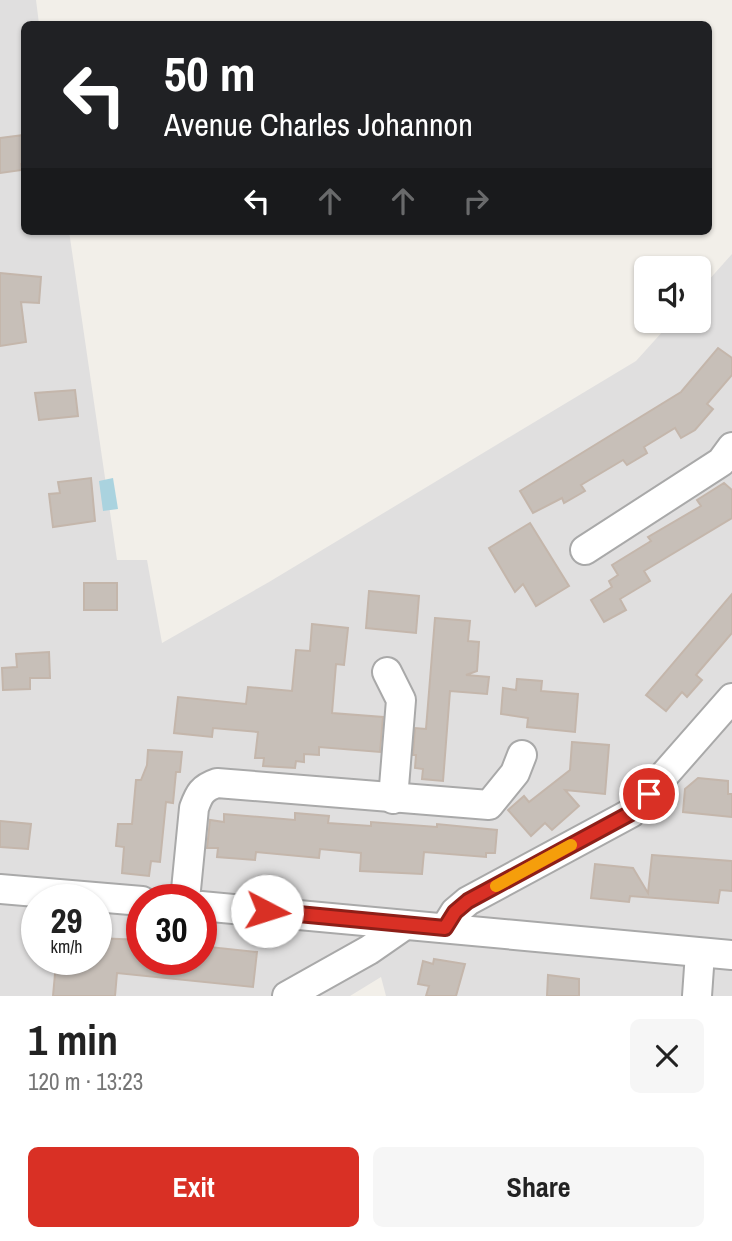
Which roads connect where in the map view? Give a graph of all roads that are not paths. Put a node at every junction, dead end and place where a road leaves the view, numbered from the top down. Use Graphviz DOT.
graph roads {
  1 [pos="728,460"];
  2 [pos="585,550"];
  3 [pos="387,673"];
  4 [pos="732,698"];
  5 [pos="522,755"];
  6 [pos="393,799"];
  7 [pos="187,884"];
  8 [pos="0,889"];
  9 [pos="126,900"];
  10 [pos="217,907"];
  11 [pos="405,925"];
  12 [pos="445,928"];
  13 [pos="700,953"];
  14 [pos="732,956"];
  15 [pos="287,996"];
  16 [pos="697,996"];
  1 -- 2 [label="street"];
  3 -- 6 [label="street"];
  4 -- 12 [label="street"];
  5 -- 6 [label="street"];
  6 -- 7 [label="street"];
  8 -- 9 [label="street"];
  10 -- 11 [label="street"];
  11 -- 12 [label="street"];
  11 -- 15 [label="street"];
  12 -- 13 [label="street"];
  13 -- 14 [label="street"];
  13 -- 16 [label="street"];
}
